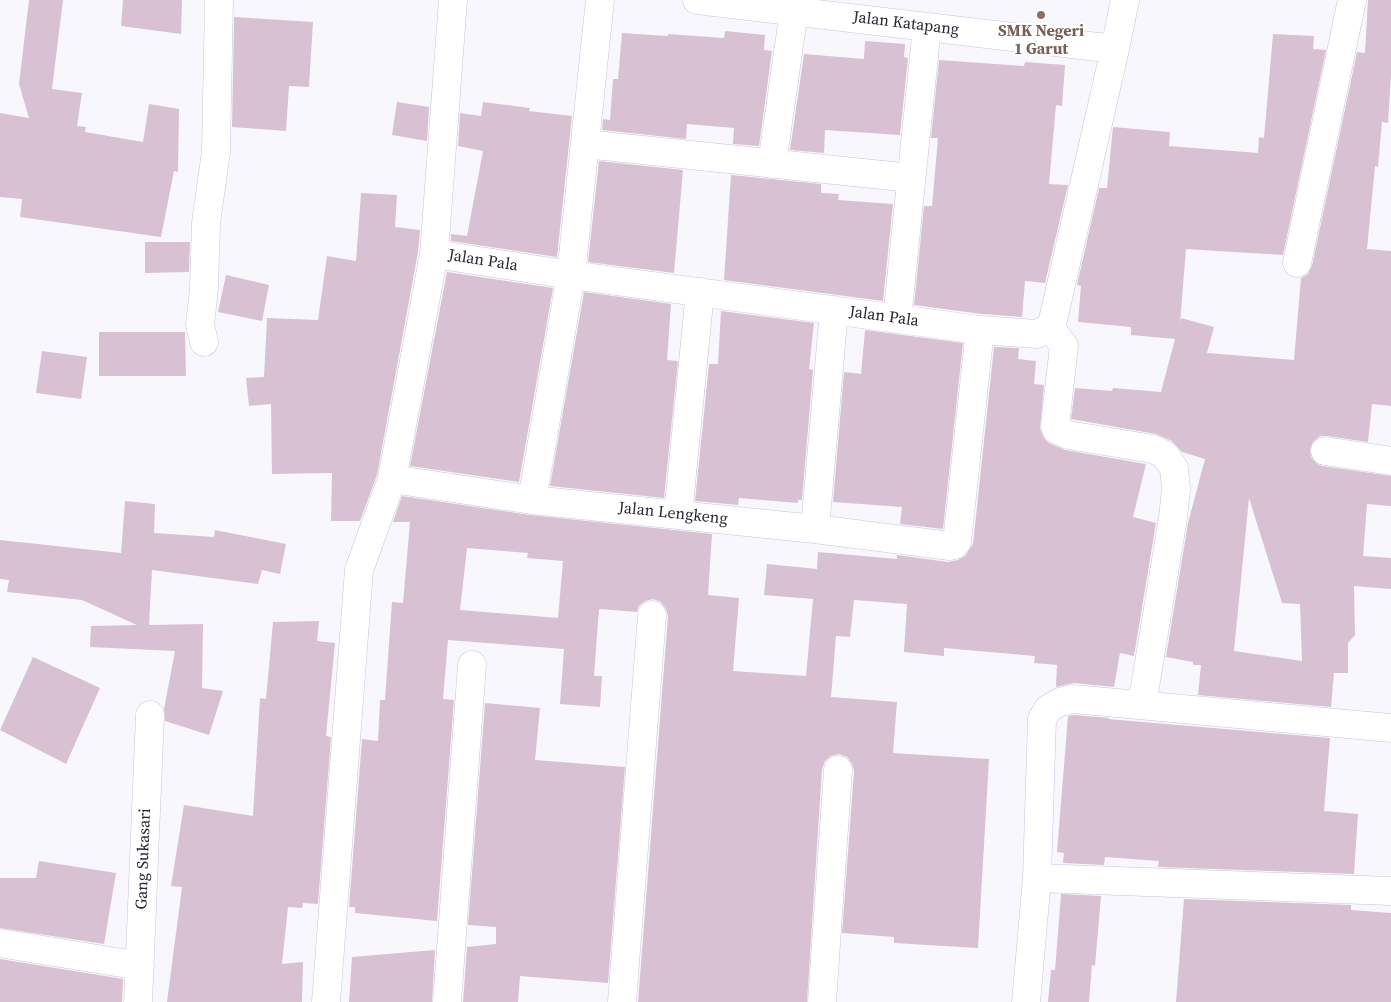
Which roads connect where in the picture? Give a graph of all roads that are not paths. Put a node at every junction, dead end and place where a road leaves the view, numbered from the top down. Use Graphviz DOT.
graph roads {
  1 [pos="220,0"];
  2 [pos="453,0"];
  3 [pos="600,0"];
  4 [pos="697,0"];
  5 [pos="1125,0"];
  6 [pos="1352,0"];
  7 [pos="794,11"];
  8 [pos="926,27"];
  9 [pos="1115,49"];
  10 [pos="585,144"];
  11 [pos="772,164"];
  12 [pos="911,178"];
  13 [pos="434,254"];
  14 [pos="1297,262"];
  15 [pos="571,274"];
  16 [pos="700,292"];
  17 [pos="834,310"];
  18 [pos="897,319"];
  19 [pos="1050,327"];
  20 [pos="980,330"];
  21 [pos="204,342"];
  22 [pos="1325,451"];
  23 [pos="1391,461"];
  24 [pos="392,479"];
  25 [pos="532,500"];
  26 [pos="678,515"];
  27 [pos="815,529"];
  28 [pos="652,615"];
  29 [pos="472,665"];
  30 [pos="1142,705"];
  31 [pos="150,715"];
  32 [pos="1391,728"];
  33 [pos="838,770"];
  34 [pos="1037,878"];
  35 [pos="1391,891"];
  36 [pos="0,943"];
  37 [pos="140,966"];
  38 [pos="138,1002"];
  39 [pos="326,1002"];
  40 [pos="447,1002"];
  41 [pos="622,1002"];
  42 [pos="822,1002"];
  43 [pos="1026,1002"];
  1 -- 21 [label="street"];
  2 -- 13 [label="street"];
  3 -- 10 [label="street"];
  4 -- 7 [label="street, Jalan Katapang"];
  5 -- 9 [label="street"];
  6 -- 14 [label="street"];
  7 -- 8 [label="street, Jalan Katapang"];
  7 -- 11 [label="street"];
  8 -- 9 [label="street, Jalan Katapang"];
  8 -- 12 [label="street"];
  9 -- 19 [label="street"];
  10 -- 11 [label="street"];
  10 -- 15 [label="street"];
  11 -- 12 [label="street"];
  12 -- 18 [label="street"];
  13 -- 15 [label="street, Jalan Pala"];
  13 -- 24 [label="street"];
  15 -- 16 [label="street, Jalan Pala"];
  15 -- 25 [label="street"];
  16 -- 17 [label="street, Jalan Pala"];
  16 -- 26 [label="street"];
  17 -- 18 [label="street, Jalan Pala"];
  17 -- 27 [label="street"];
  18 -- 20 [label="street, Jalan Pala"];
  19 -- 20 [label="street, Jalan Pala"];
  19 -- 30 [label="street"];
  20 -- 27 [label="street, Jalan Lengkeng"];
  22 -- 23 [label="street"];
  24 -- 25 [label="street, Jalan Lengkeng"];
  24 -- 39 [label="street"];
  25 -- 26 [label="street, Jalan Lengkeng"];
  26 -- 27 [label="street, Jalan Lengkeng"];
  28 -- 41 [label="street"];
  29 -- 40 [label="street"];
  30 -- 32 [label="street"];
  30 -- 34 [label="street"];
  31 -- 37 [label="street, Gang Sukasari"];
  33 -- 42 [label="street"];
  34 -- 35 [label="street"];
  34 -- 43 [label="street"];
  36 -- 37 [label="street"];
  37 -- 38 [label="street, Gang Sukasari"];
}
